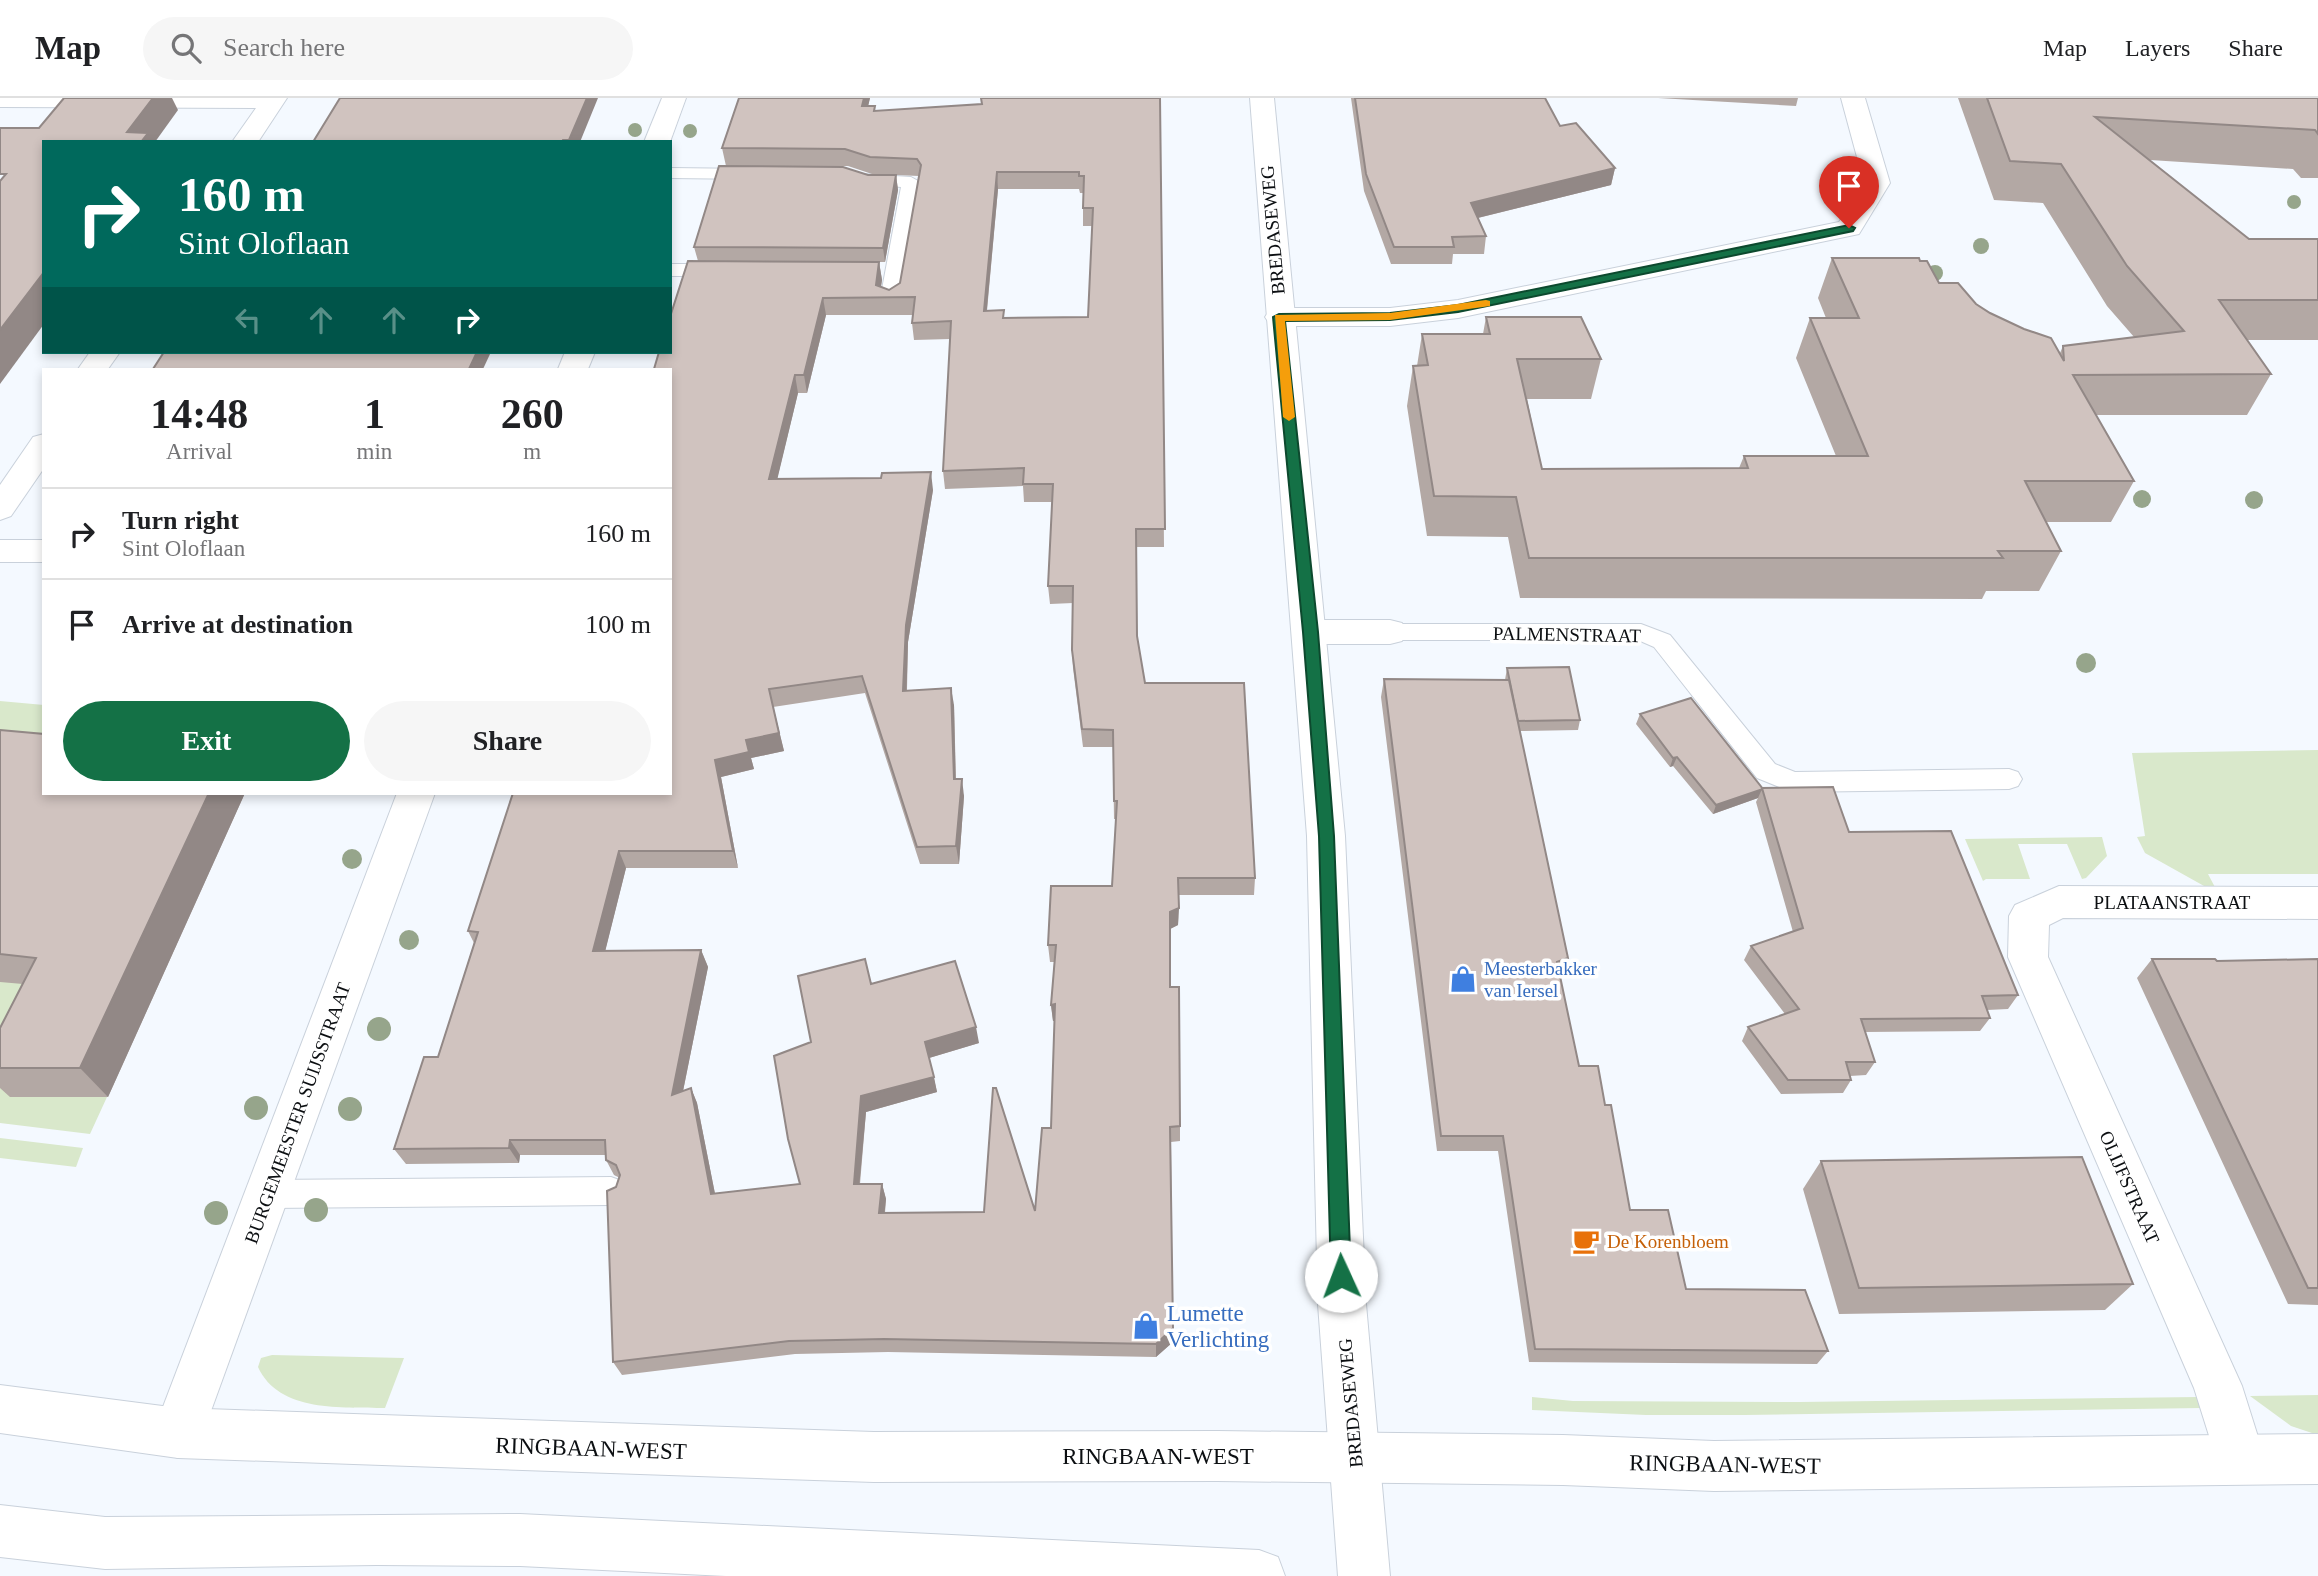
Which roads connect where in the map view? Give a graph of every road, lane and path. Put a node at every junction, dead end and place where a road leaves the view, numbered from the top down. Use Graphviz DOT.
graph roads {
  1 [pos="674,98"];
  2 [pos="1262,98"];
  3 [pos="1853,98"];
  4 [pos="274,99"];
  5 [pos="0,100"];
  6 [pos="246,140"];
  7 [pos="658,140"];
  8 [pos="672,173"];
  9 [pos="766,174"];
  10 [pos="848,174"];
  11 [pos="672,270"];
  12 [pos="736,270"];
  13 [pos="890,300"];
  14 [pos="1279,317"];
  15 [pos="42,447"];
  16 [pos="0,509"];
  17 [pos="0,551"];
  18 [pos="42,551"];
  19 [pos="1310,632"];
  20 [pos="1390,632"];
  21 [pos="2009,779"];
  22 [pos="415,795"];
  23 [pos="2318,903"];
  24 [pos="2029,916"];
  25 [pos="611,1191"];
  26 [pos="267,1194"];
  27 [pos="0,1409"];
  28 [pos="178,1433"];
  29 [pos="1354,1458"];
  30 [pos="2240,1459"];
  31 [pos="2318,1459"];
  32 [pos="0,1531"];
  33 [pos="1259,1576"];
  34 [pos="1364,1576"];
  1 -- 7 [label="street"];
  2 -- 14 [label="street, BREDASEWEG"];
  3 -- 14 [label="street"];
  4 -- 5 [label="street"];
  4 -- 6 [label="street"];
  8 -- 9 [label="lane"];
  10 -- 13 [label="lane"];
  11 -- 12 [label="lane"];
  14 -- 19 [label="street, BREDASEWEG"];
  15 -- 16 [label="street"];
  17 -- 18 [label="street"];
  19 -- 20 [label="street, PALMENSTRAAT"];
  19 -- 29 [label="street, BREDASEWEG"];
  20 -- 21 [label="lane, PALMENSTRAAT"];
  22 -- 26 [label="street, BURGEMEESTER SUIJSSTRAAT"];
  23 -- 24 [label="street, PLATAANSTRAAT"];
  24 -- 30 [label="street, OLIJFSTRAAT"];
  25 -- 26 [label="lane"];
  26 -- 28 [label="street, BURGEMEESTER SUIJSSTRAAT"];
  27 -- 28 [label="street, RINGBAAN-WEST"];
  28 -- 29 [label="street, RINGBAAN-WEST"];
  29 -- 30 [label="street, RINGBAAN-WEST"];
  29 -- 34 [label="street, BREDASEWEG"];
  30 -- 31 [label="street, RINGBAAN-WEST"];
  32 -- 33 [label="street"];
}
